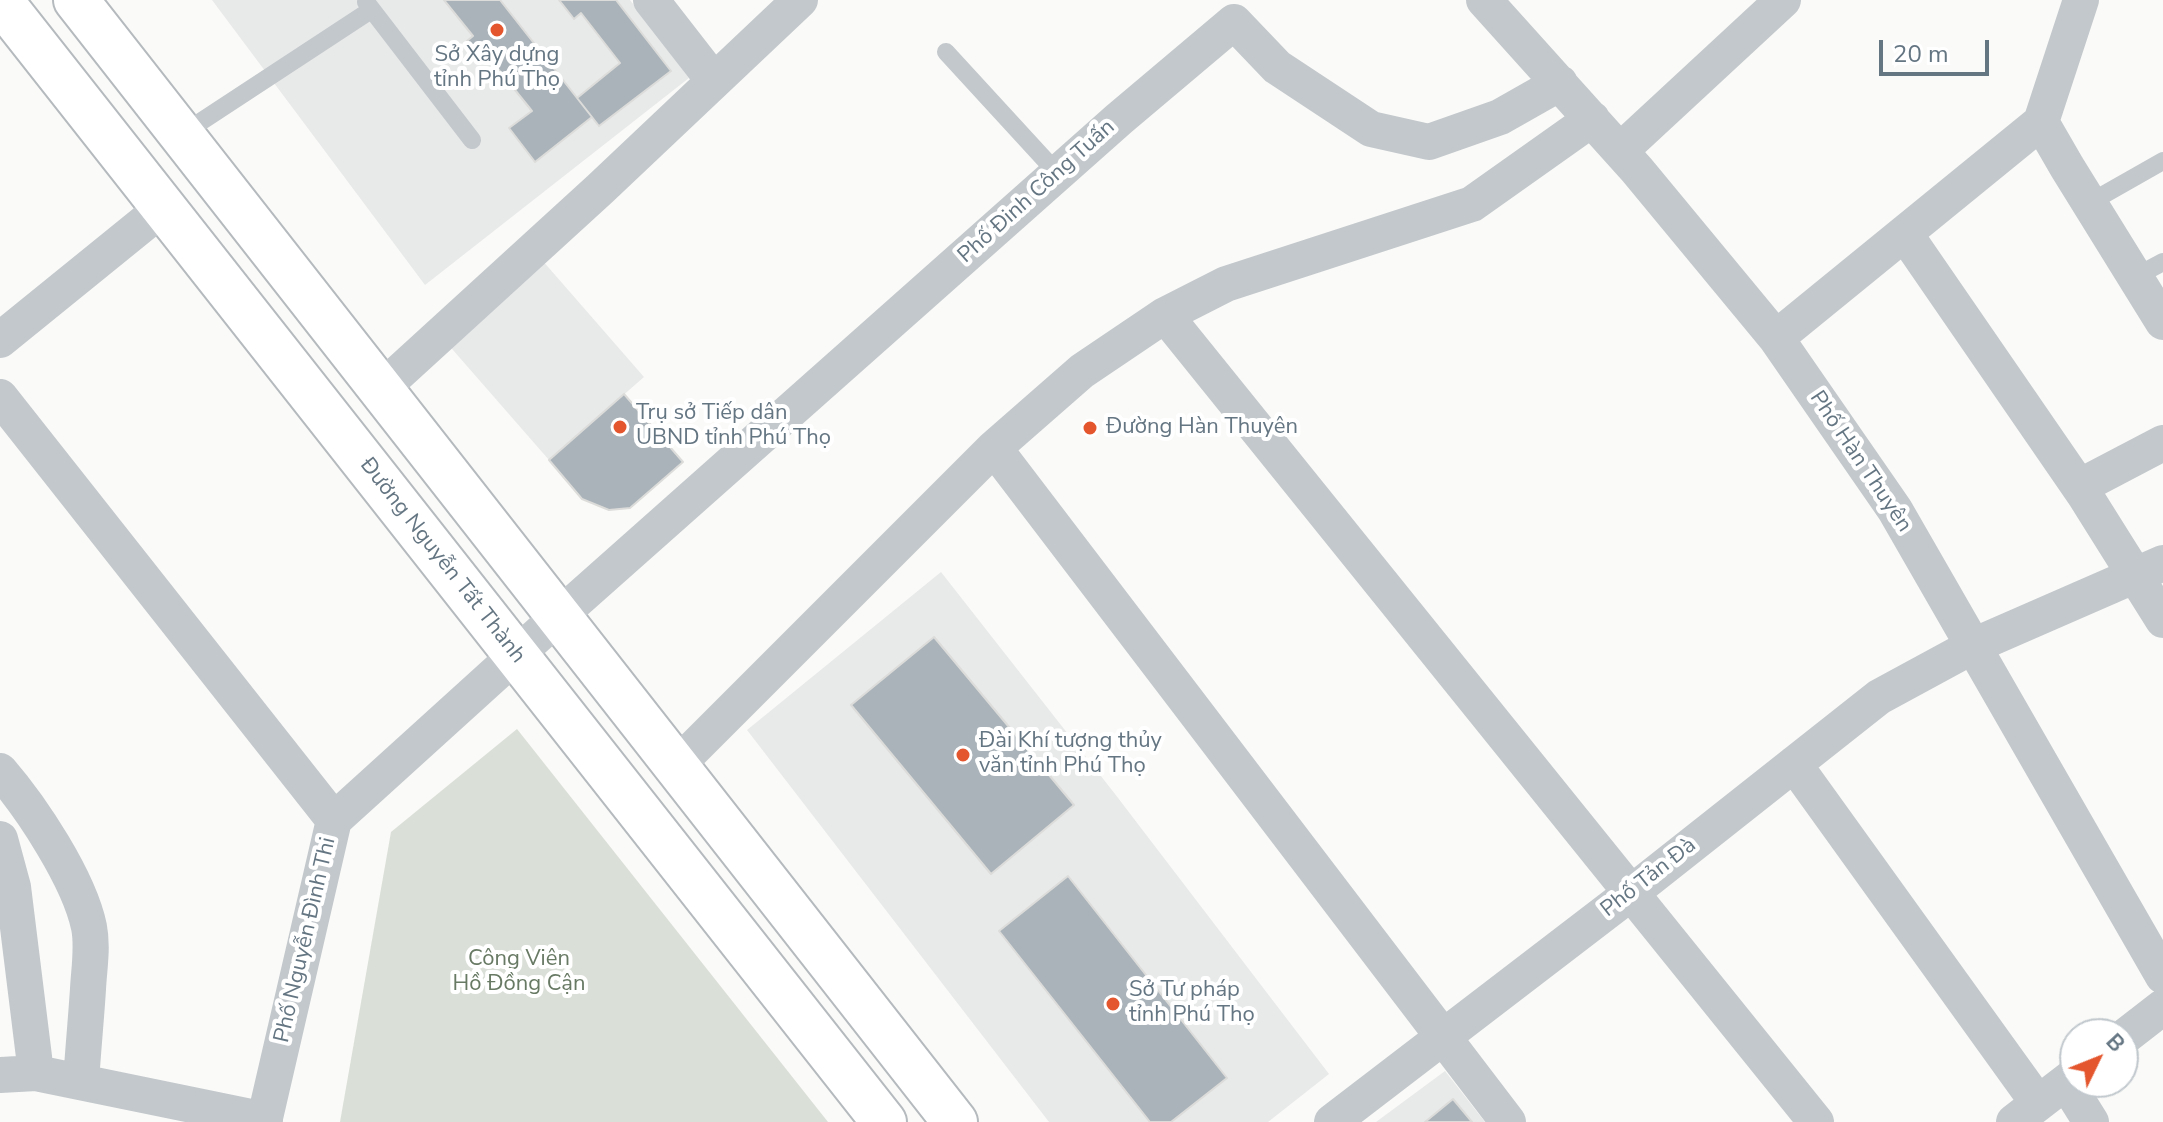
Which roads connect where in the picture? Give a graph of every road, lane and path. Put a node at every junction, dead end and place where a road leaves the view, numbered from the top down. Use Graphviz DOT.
graph roads {
  1 [pos="0,0"];
  2 [pos="76,0"];
  3 [pos="651,0"];
  4 [pos="800,0"];
  5 [pos="1484,0"];
  6 [pos="2081,0"];
  7 [pos="1773,3"];
  8 [pos="368,5"];
  9 [pos="1225,11"];
  10 [pos="946,52"];
  11 [pos="714,81"];
  12 [pos="1560,83"];
  13 [pos="1592,119"];
  14 [pos="2041,122"];
  15 [pos="182,134"];
  16 [pos="472,140"];
  17 [pos="1620,151"];
  18 [pos="2163,161"];
  19 [pos="1058,174"];
  20 [pos="2089,203"];
  21 [pos="164,207"];
  22 [pos="1905,234"];
  23 [pos="2149,270"];
  24 [pos="1165,315"];
  25 [pos="2163,322"];
  26 [pos="1776,338"];
  27 [pos="0,340"];
  28 [pos="381,389"];
  29 [pos="0,397"];
  30 [pos="2163,443"];
  31 [pos="994,448"];
  32 [pos="2079,487"];
  33 [pos="2149,569"];
  34 [pos="559,616"];
  35 [pos="2163,620"];
  36 [pos="1973,646"];
  37 [pos="517,655"];
  38 [pos="1794,764"];
  39 [pos="676,766"];
  40 [pos="0,771"];
  41 [pos="334,820"];
  42 [pos="0,839"];
  43 [pos="1631,893"];
  44 [pos="2163,976"];
  45 [pos="2163,1007"];
  46 [pos="2139,1026"];
  47 [pos="1443,1037"];
  48 [pos="36,1073"];
  49 [pos="0,1075"];
  50 [pos="81,1082"];
  51 [pos="2048,1095"];
  52 [pos="264,1121"];
  53 [pos="884,1122"];
  54 [pos="955,1122"];
  55 [pos="1332,1122"];
  56 [pos="1508,1122"];
  57 [pos="1816,1122"];
  58 [pos="2091,1122"];
  1 -- 21 [label="main road, Đường Nguyễn Tất Thành"];
  2 -- 15 [label="main road"];
  3 -- 11 [label="street"];
  4 -- 11 [label="street"];
  5 -- 12 [label="street, Phố Hàn Thuyên"];
  6 -- 14 [label="street"];
  7 -- 17 [label="street"];
  8 -- 15 [label="lane"];
  8 -- 16 [label="lane"];
  9 -- 12 [label="street, Phố Đinh Công Tuấn"];
  9 -- 19 [label="street, Phố Đinh Công Tuấn"];
  10 -- 19 [label="lane"];
  11 -- 28 [label="street"];
  12 -- 13 [label="street, Phố Hàn Thuyên"];
  13 -- 17 [label="street, Phố Hàn Thuyên"];
  13 -- 24 [label="street"];
  14 -- 20 [label="street"];
  14 -- 22 [label="street"];
  15 -- 28 [label="main road"];
  17 -- 26 [label="street, Phố Hàn Thuyên"];
  18 -- 20 [label="lane"];
  19 -- 34 [label="street, Phố Đinh Công Tuấn"];
  20 -- 23 [label="street"];
  21 -- 27 [label="street"];
  21 -- 37 [label="main road, Đường Nguyễn Tất Thành"];
  22 -- 26 [label="street"];
  22 -- 32 [label="street"];
  23 -- 25 [label="street"];
  24 -- 31 [label="street"];
  24 -- 43 [label="street"];
  26 -- 36 [label="street, Phố Hàn Thuyên"];
  28 -- 34 [label="main road"];
  29 -- 41 [label="street"];
  30 -- 32 [label="street"];
  31 -- 39 [label="street"];
  31 -- 47 [label="street"];
  32 -- 33 [label="street"];
  33 -- 35 [label="street"];
  33 -- 36 [label="street, Phố Tản Đà"];
  34 -- 37 [label="street, Phố Nguyễn Đình Thi"];
  34 -- 39 [label="main road"];
  36 -- 38 [label="street, Phố Tản Đà"];
  36 -- 44 [label="street, Phố Hàn Thuyên"];
  37 -- 41 [label="street, Phố Nguyễn Đình Thi"];
  37 -- 53 [label="main road, Đường Nguyễn Tất Thành"];
  38 -- 43 [label="street, Phố Tản Đà"];
  38 -- 51 [label="street"];
  39 -- 54 [label="main road"];
  40 -- 50 [label="street"];
  41 -- 52 [label="street, Phố Nguyễn Đình Thi"];
  42 -- 48 [label="street"];
  43 -- 47 [label="street, Phố Tản Đà"];
  43 -- 57 [label="street"];
  45 -- 46 [label="street"];
  47 -- 55 [label="street, Phố Tản Đà"];
  47 -- 56 [label="street"];
  48 -- 49 [label="street"];
  48 -- 50 [label="street"];
  50 -- 52 [label="street"];
  51 -- 58 [label="street"];
}
